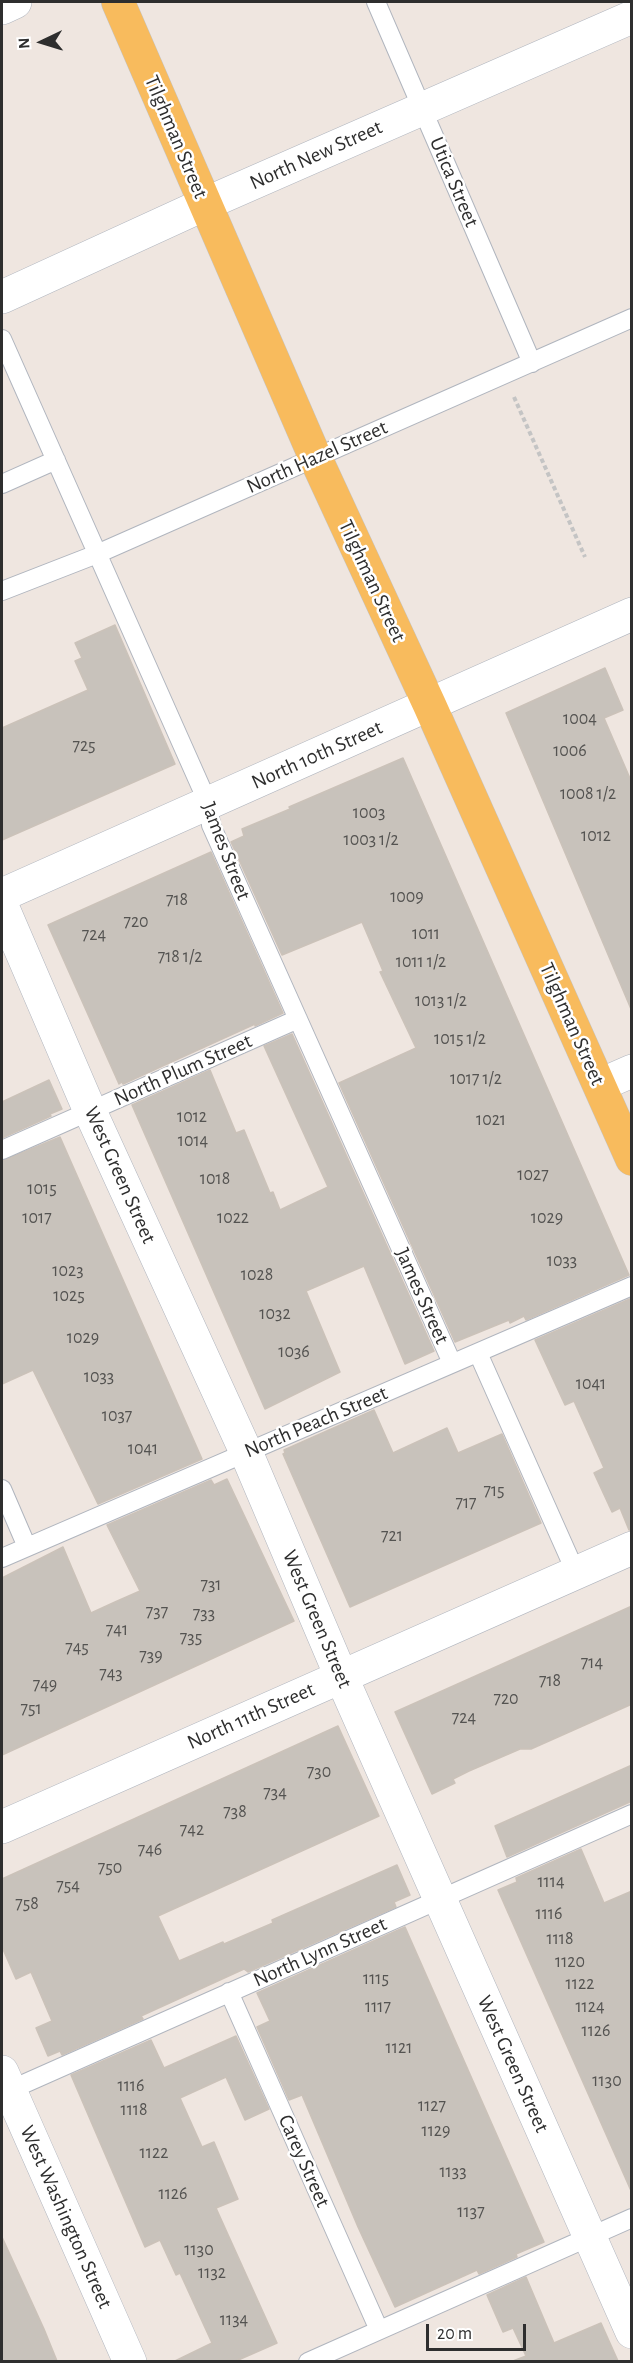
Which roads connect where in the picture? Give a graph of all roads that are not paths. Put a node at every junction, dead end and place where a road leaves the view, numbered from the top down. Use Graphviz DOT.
graph roads {
  1 [pos="15,2"];
  2 [pos="117,2"];
  3 [pos="376,2"];
  4 [pos="2,8"];
  5 [pos="632,17"];
  6 [pos="422,108"];
  7 [pos="205,204"];
  8 [pos="2,297"];
  9 [pos="632,318"];
  10 [pos="2,339"];
  11 [pos="532,363"];
  12 [pos="315,458"];
  13 [pos="56,460"];
  14 [pos="2,484"];
  15 [pos="97,554"];
  16 [pos="2,591"];
  17 [pos="632,614"];
  18 [pos="430,706"];
  19 [pos="208,803"];
  20 [pos="2,895"];
  21 [pos="2,906"];
  22 [pos="298,1019"];
  23 [pos="632,1071"];
  24 [pos="600,1085"];
  25 [pos="90,1111"];
  26 [pos="2,1150"];
  27 [pos="632,1159"];
  28 [pos="632,1286"];
  29 [pos="478,1353"];
  30 [pos="452,1363"];
  31 [pos="246,1452"];
  32 [pos="2,1489"];
  33 [pos="27,1547"];
  34 [pos="632,1548"];
  35 [pos="2,1558"];
  36 [pos="576,1573"];
  37 [pos="341,1676"];
  38 [pos="632,1814"];
  39 [pos="2,1827"];
  40 [pos="440,1899"];
  41 [pos="230,1992"];
  42 [pos="6,2081"];
  43 [pos="632,2218"];
  44 [pos="589,2236"];
  45 [pos="379,2330"];
  46 [pos="632,2332"];
  47 [pos="130,2361"];
  48 [pos="308,2361"];
  1 -- 4 [label="street"];
  2 -- 7 [label="main road, Tilghman Street"];
  3 -- 6 [label="lane, Utica Street"];
  5 -- 6 [label="street, North New Street"];
  6 -- 7 [label="street, North New Street"];
  6 -- 11 [label="lane, Utica Street"];
  7 -- 8 [label="street, North New Street"];
  7 -- 12 [label="main road, Tilghman Street"];
  9 -- 11 [label="lane, North Hazel Street"];
  10 -- 13 [label="lane, James Street"];
  11 -- 12 [label="lane, North Hazel Street"];
  12 -- 15 [label="lane, North Hazel Street"];
  12 -- 18 [label="main road, Tilghman Street"];
  13 -- 14 [label="lane"];
  13 -- 15 [label="lane, James Street"];
  15 -- 16 [label="lane, North Hazel Street"];
  15 -- 19 [label="lane, James Street"];
  17 -- 18 [label="street, North 10th Street"];
  18 -- 19 [label="street, North 10th Street"];
  18 -- 24 [label="main road, Tilghman Street"];
  19 -- 20 [label="street, North 10th Street"];
  19 -- 22 [label="lane, James Street"];
  21 -- 25 [label="street, West Green Street"];
  22 -- 25 [label="lane, North Plum Street"];
  22 -- 30 [label="lane, James Street"];
  23 -- 24 [label="street"];
  24 -- 27 [label="main road, Tilghman Street"];
  25 -- 26 [label="lane, North Plum Street"];
  25 -- 31 [label="street, West Green Street"];
  28 -- 29 [label="lane, North Peach Street"];
  29 -- 30 [label="lane, North Peach Street"];
  29 -- 36 [label="lane, James Street"];
  30 -- 31 [label="lane, North Peach Street"];
  31 -- 33 [label="lane, North Peach Street"];
  31 -- 37 [label="street, West Green Street"];
  32 -- 33 [label="lane"];
  33 -- 35 [label="lane, North Peach Street"];
  34 -- 36 [label="street, North 11th Street"];
  36 -- 37 [label="street, North 11th Street"];
  37 -- 39 [label="street, North 11th Street"];
  37 -- 40 [label="street, West Green Street"];
  38 -- 40 [label="lane, North Lynn Street"];
  40 -- 41 [label="lane, North Lynn Street"];
  40 -- 44 [label="street, West Green Street"];
  41 -- 42 [label="lane, North Lynn Street"];
  41 -- 45 [label="lane, Carey Street"];
  42 -- 47 [label="street, West Washington Street"];
  43 -- 44 [label="lane"];
  44 -- 45 [label="lane"];
  44 -- 46 [label="street, West Green Street"];
  45 -- 48 [label="lane"];
}
